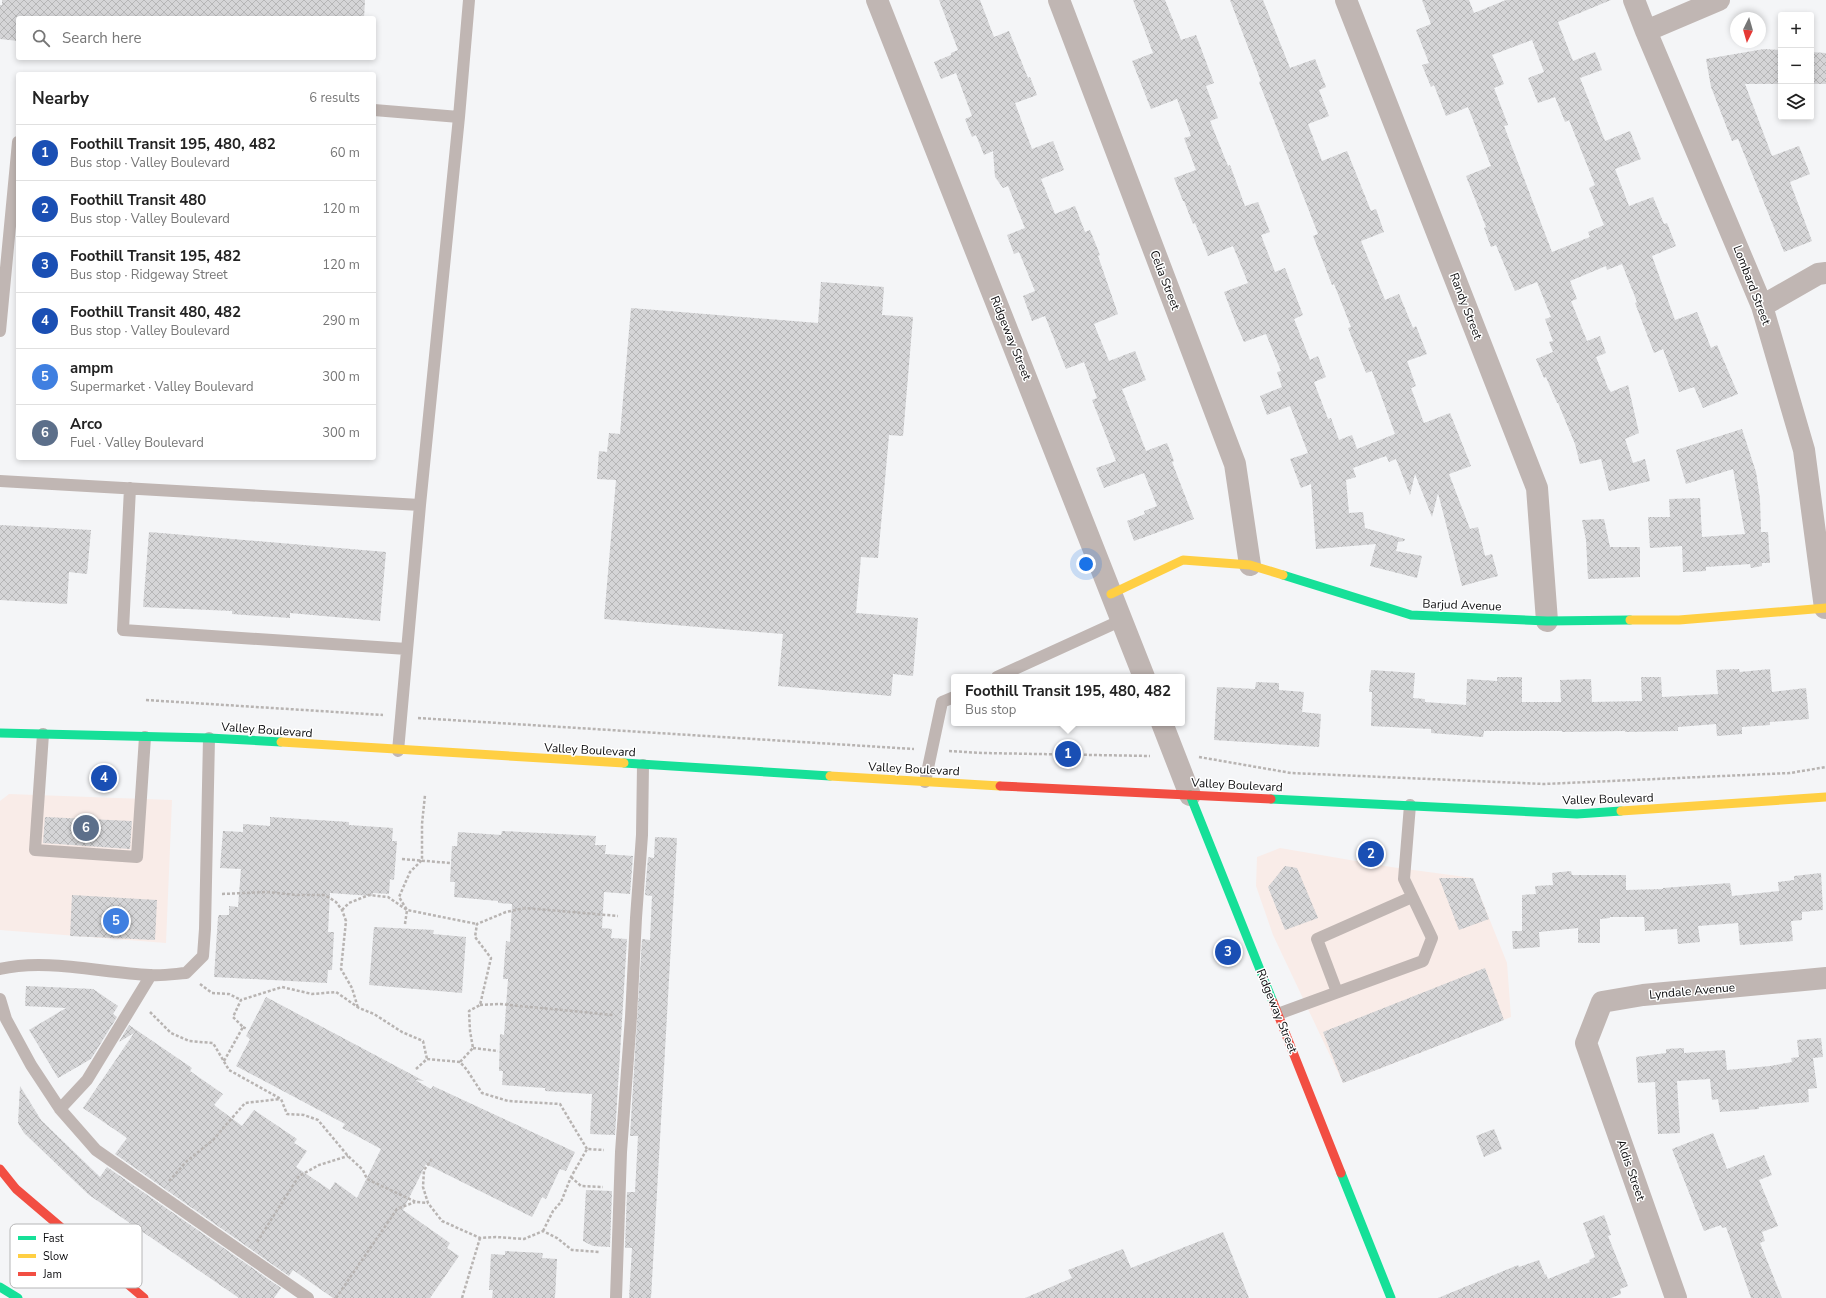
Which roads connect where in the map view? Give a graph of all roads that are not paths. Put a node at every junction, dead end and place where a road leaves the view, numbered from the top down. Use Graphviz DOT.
graph roads {
  1 [pos="469,0"];
  2 [pos="877,0"];
  3 [pos="1059,0"];
  4 [pos="1346,0"];
  5 [pos="1634,0"];
  6 [pos="1719,0"];
  7 [pos="1646,31"];
  8 [pos="376,110"];
  9 [pos="459,116"];
  10 [pos="16,163"];
  11 [pos="1826,273"];
  12 [pos="1762,306"];
  13 [pos="0,331"];
  14 [pos="0,481"];
  15 [pos="130,488"];
  16 [pos="420,505"];
  17 [pos="1250,565"];
  18 [pos="1111,594"];
  19 [pos="1826,608"];
  20 [pos="1122,620"];
  21 [pos="1547,621"];
  22 [pos="406,649"];
  23 [pos="1004,674"];
  24 [pos="1143,674"];
  25 [pos="951,698"];
  26 [pos="1163,726"];
  27 [pos="0,733"];
  28 [pos="43,734"];
  29 [pos="145,737"];
  30 [pos="209,738"];
  31 [pos="398,751"];
  32 [pos="643,765"];
  33 [pos="925,782"];
  34 [pos="1190,795"];
  35 [pos="1826,797"];
  36 [pos="1410,805"];
  37 [pos="1412,896"];
  38 [pos="0,969"];
  39 [pos="151,976"];
  40 [pos="1826,978"];
  41 [pos="1337,992"];
  42 [pos="0,999"];
  43 [pos="1278,1014"];
  44 [pos="1586,1042"];
  45 [pos="60,1108"];
  46 [pos="0,1169"];
  47 [pos="57,1224"];
  48 [pos="0,1287"];
  49 [pos="132,1288"];
  50 [pos="18,1298"];
  51 [pos="144,1298"];
  52 [pos="308,1298"];
  53 [pos="616,1298"];
  54 [pos="1391,1298"];
  55 [pos="1676,1298"];
  1 -- 9 [label="lane"];
  2 -- 18 [label="street, Ridgeway Street"];
  3 -- 17 [label="street, Celia Street"];
  4 -- 21 [label="street, Randy Street"];
  5 -- 7 [label="street, Lombard Street"];
  6 -- 7 [label="street"];
  7 -- 12 [label="street, Lombard Street"];
  8 -- 9 [label="lane"];
  9 -- 16 [label="lane"];
  10 -- 13 [label="lane"];
  11 -- 12 [label="street"];
  12 -- 19 [label="street, Lombard Street"];
  14 -- 15 [label="lane"];
  15 -- 16 [label="lane"];
  15 -- 22 [label="lane"];
  16 -- 22 [label="lane"];
  17 -- 18 [label="main road, Barjud Avenue"];
  17 -- 21 [label="main road, Barjud Avenue"];
  18 -- 20 [label="street, Ridgeway Street"];
  19 -- 21 [label="main road, Barjud Avenue"];
  20 -- 23 [label="lane"];
  20 -- 24 [label="street, Ridgeway Street"];
  22 -- 31 [label="lane"];
  25 -- 33 [label="lane"];
  26 -- 34 [label="street, Ridgeway Street"];
  27 -- 28 [label="main road, Valley Boulevard"];
  28 -- 29 [label="main road, Valley Boulevard"];
  28 -- 29 [label="lane"];
  29 -- 30 [label="main road, Valley Boulevard"];
  30 -- 31 [label="main road, Valley Boulevard"];
  30 -- 39 [label="lane"];
  31 -- 32 [label="main road, Valley Boulevard"];
  32 -- 33 [label="main road, Valley Boulevard"];
  32 -- 53 [label="lane"];
  33 -- 34 [label="main road, Valley Boulevard"];
  34 -- 36 [label="main road, Valley Boulevard"];
  34 -- 43 [label="main road, Ridgeway Street"];
  35 -- 36 [label="main road, Valley Boulevard"];
  36 -- 37 [label="lane"];
  37 -- 41 [label="lane"];
  37 -- 41 [label="lane"];
  38 -- 39 [label="lane"];
  39 -- 45 [label="lane"];
  40 -- 44 [label="street, Lyndale Avenue"];
  41 -- 43 [label="lane"];
  42 -- 45 [label="lane"];
  43 -- 54 [label="main road, Ridgeway Street"];
  44 -- 55 [label="street, Aldis Street"];
  45 -- 52 [label="lane"];
  46 -- 47 [label="main road"];
  48 -- 50 [label="main road"];
  49 -- 51 [label="main road"];
}
